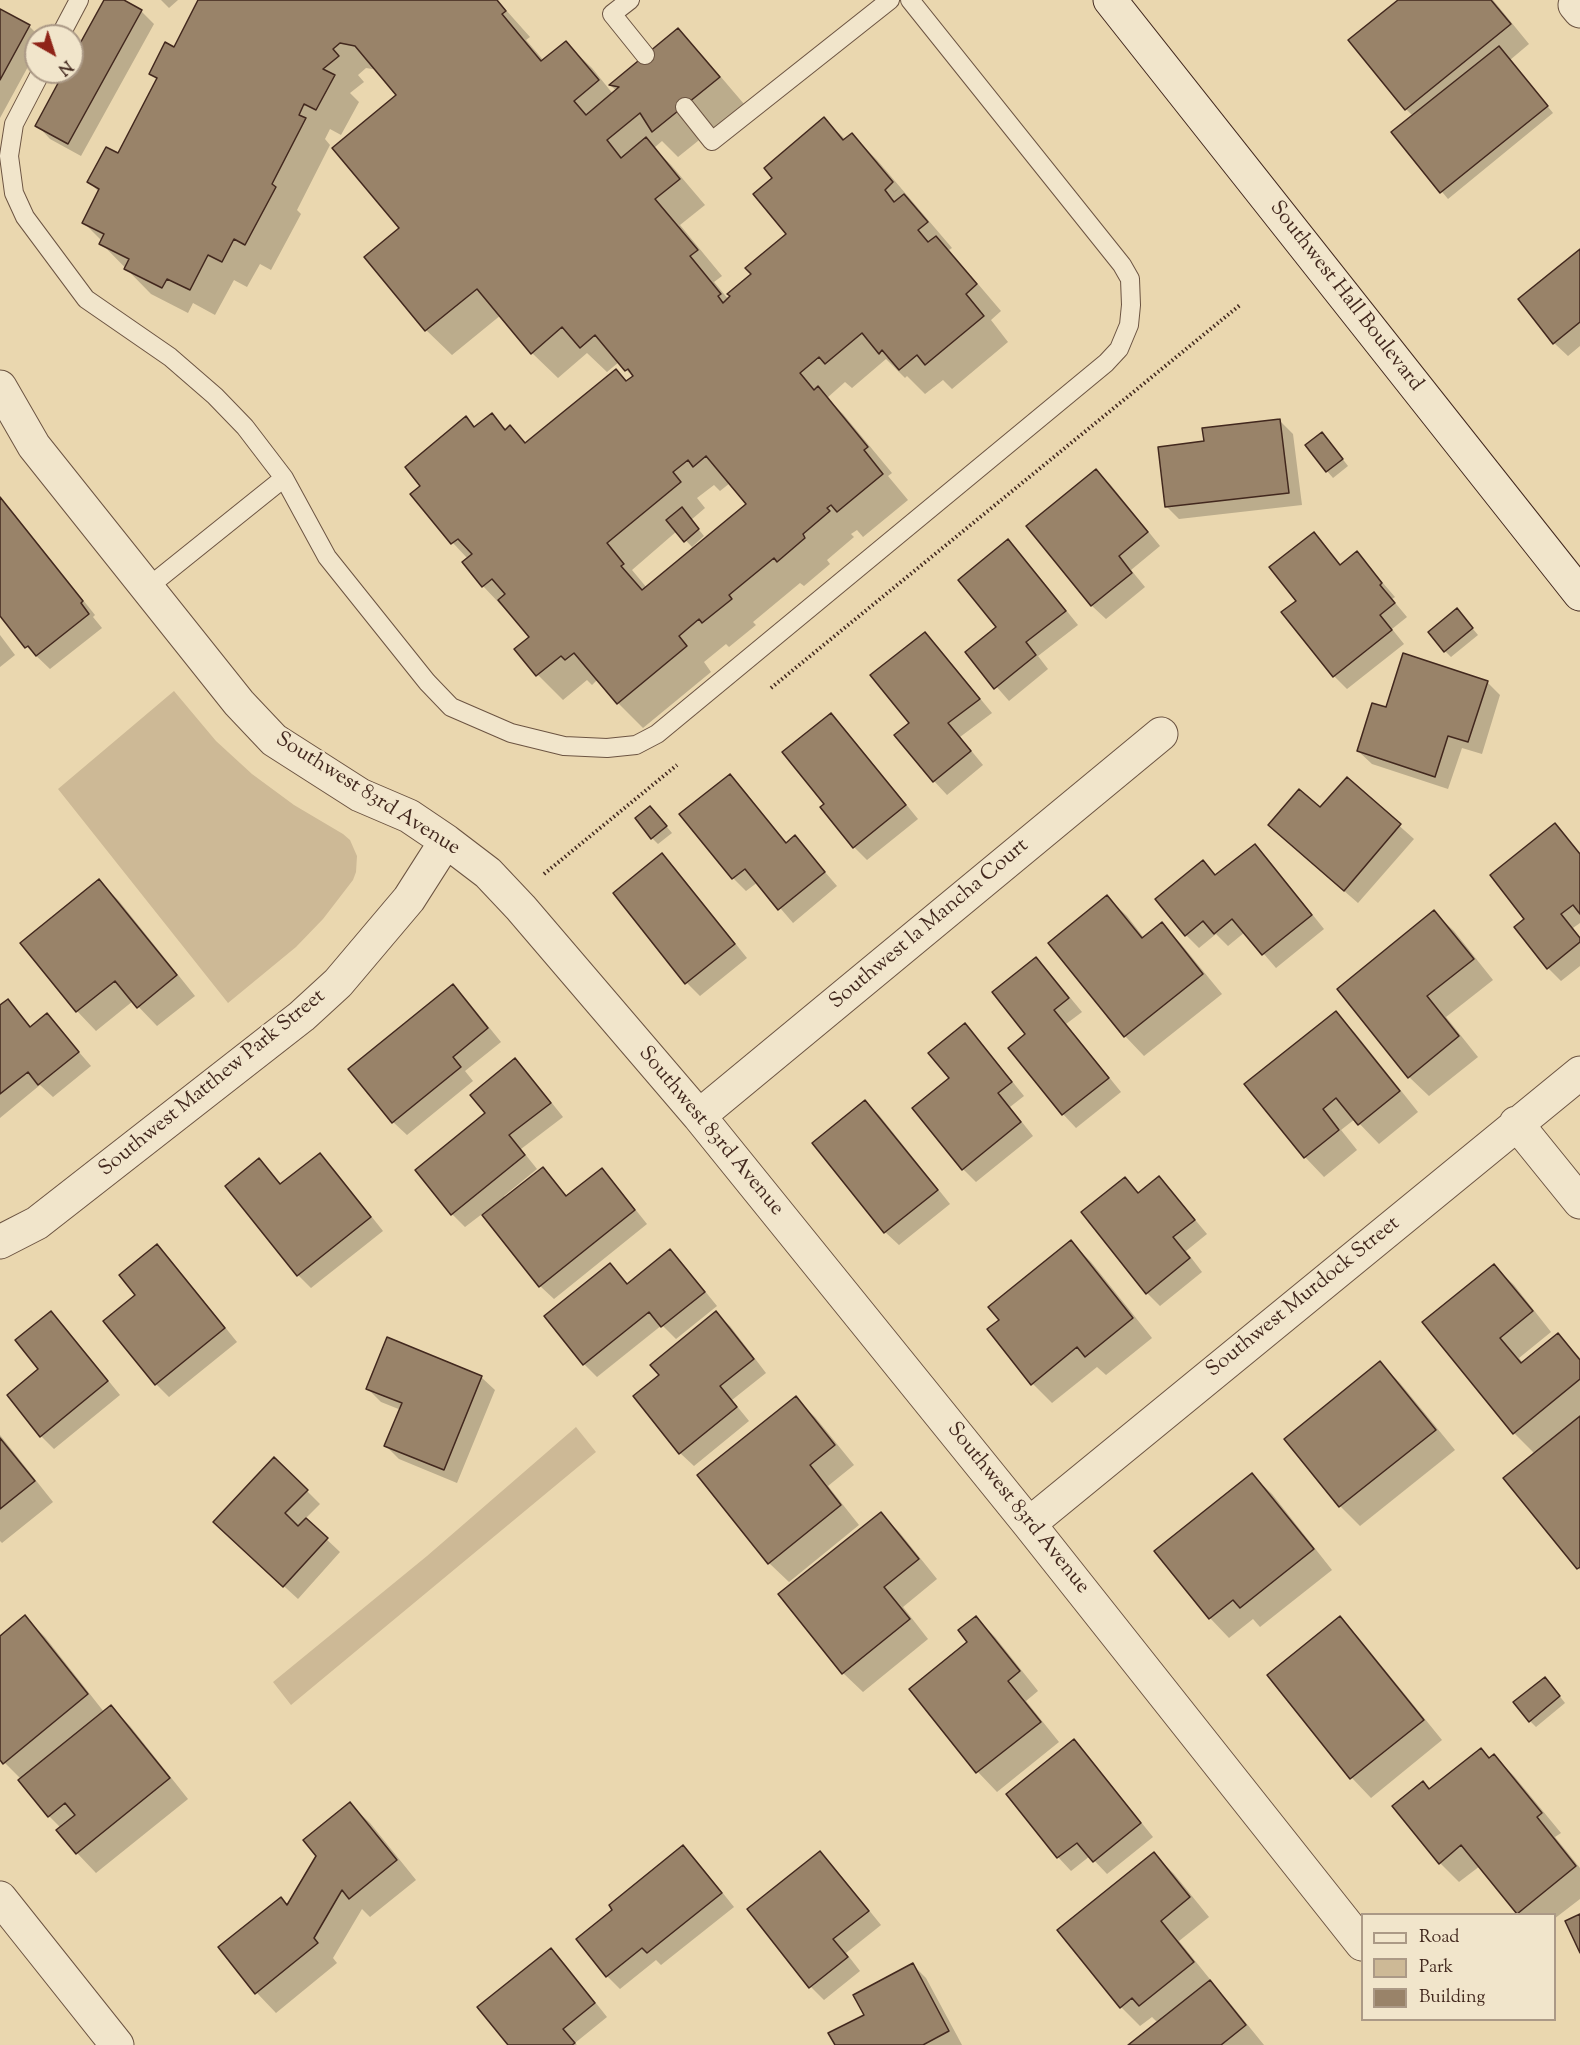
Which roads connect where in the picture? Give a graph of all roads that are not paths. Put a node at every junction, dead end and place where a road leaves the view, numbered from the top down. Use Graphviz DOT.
graph roads {
  1 [pos="79,0"];
  2 [pos="630,0"];
  3 [pos="890,0"];
  4 [pos="910,0"];
  5 [pos="1110,0"];
  6 [pos="66,24"];
  7 [pos="645,55"];
  8 [pos="35,84"];
  9 [pos="685,107"];
  10 [pos="2,398"];
  11 [pos="284,478"];
  12 [pos="147,588"];
  13 [pos="1580,594"];
  14 [pos="1161,734"];
  15 [pos="446,841"];
  16 [pos="1580,1073"];
  17 [pos="699,1116"];
  18 [pos="1516,1124"];
  19 [pos="1580,1202"];
  20 [pos="0,1242"];
  21 [pos="1029,1524"];
  22 [pos="6,1916"];
  23 [pos="1361,1943"];
  24 [pos="117,2045"];
  1 -- 6 [label="lane"];
  2 -- 7 [label="lane"];
  3 -- 9 [label="lane"];
  4 -- 11 [label="lane"];
  5 -- 13 [label="street, Southwest Hall Boulevard"];
  8 -- 11 [label="lane"];
  10 -- 12 [label="street, Southwest 83rd Avenue"];
  11 -- 12 [label="lane"];
  12 -- 15 [label="street, Southwest 83rd Avenue"];
  14 -- 17 [label="street, Southwest la Mancha Court"];
  15 -- 17 [label="street, Southwest 83rd Avenue"];
  15 -- 20 [label="street, Southwest Matthew Park Street"];
  16 -- 18 [label="street, Southwest Murdock Street"];
  17 -- 21 [label="street, Southwest 83rd Avenue"];
  18 -- 19 [label="street"];
  18 -- 21 [label="street, Southwest Murdock Street"];
  21 -- 23 [label="street, Southwest 83rd Avenue"];
  22 -- 24 [label="street"];
}
